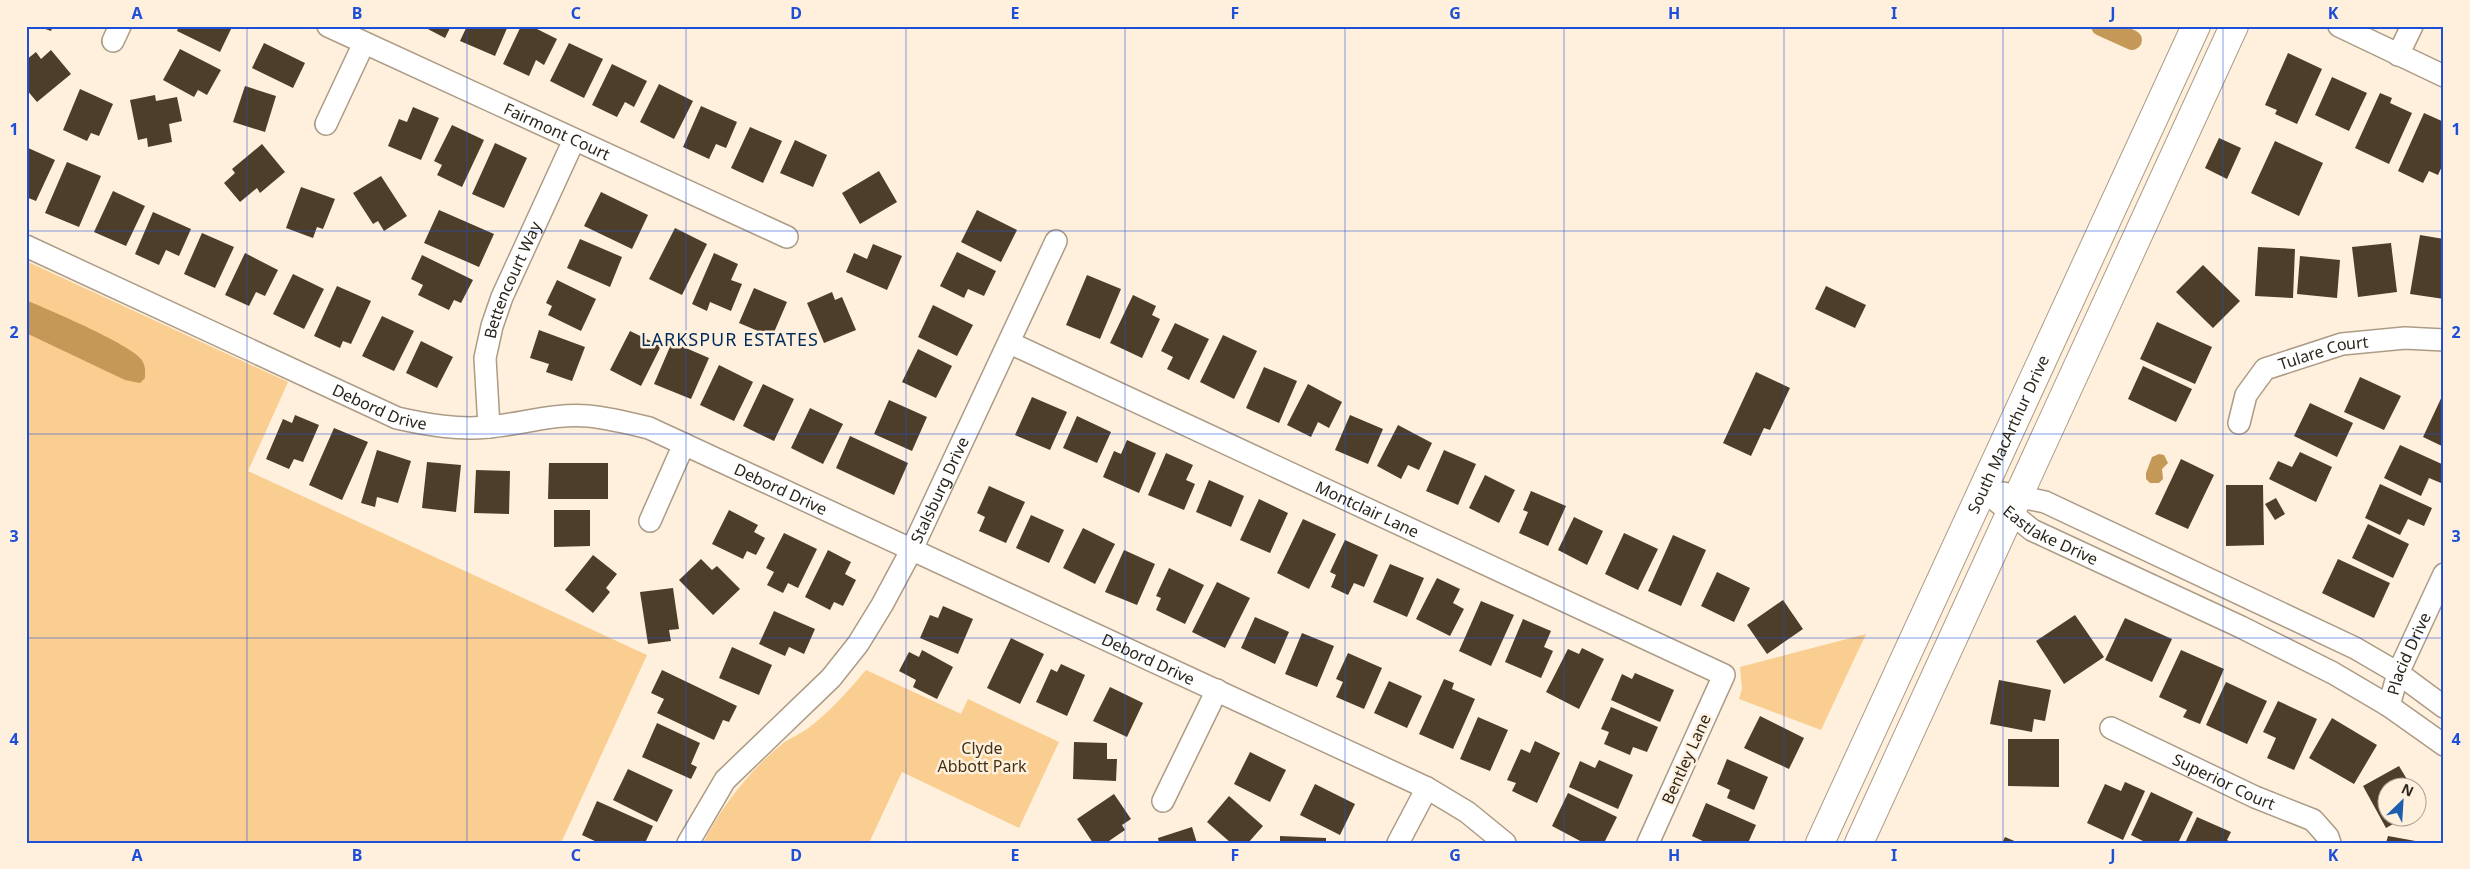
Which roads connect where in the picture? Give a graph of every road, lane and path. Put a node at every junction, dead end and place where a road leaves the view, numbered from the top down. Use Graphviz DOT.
graph roads {
  1 [pos="328,26"];
  2 [pos="2196,26"];
  3 [pos="2234,26"];
  4 [pos="2339,26"];
  5 [pos="2412,26"];
  6 [pos="364,43"];
  7 [pos="2398,55"];
  8 [pos="2444,76"];
  9 [pos="326,124"];
  10 [pos="574,140"];
  11 [pos="787,237"];
  12 [pos="1056,241"];
  13 [pos="26,246"];
  14 [pos="2444,340"];
  15 [pos="1010,343"];
  16 [pos="2239,423"];
  17 [pos="489,427"];
  18 [pos="684,444"];
  19 [pos="1983,490"];
  20 [pos="2014,505"];
  21 [pos="650,521"];
  22 [pos="912,549"];
  23 [pos="2444,574"];
  24 [pos="2398,673"];
  25 [pos="1724,675"];
  26 [pos="1217,690"];
  27 [pos="2390,706"];
  28 [pos="2444,707"];
  29 [pos="2111,728"];
  30 [pos="2444,745"];
  31 [pos="1427,788"];
  32 [pos="1164,801"];
  33 [pos="688,843"];
  34 [pos="1398,843"];
  35 [pos="1505,843"];
  36 [pos="1648,843"];
  37 [pos="1820,843"];
  38 [pos="1859,843"];
  39 [pos="2330,843"];
  1 -- 6 [label="street, Fairmont Court"];
  2 -- 19 [label="main road, South MacArthur Drive"];
  3 -- 20 [label="main road"];
  4 -- 7 [label="street"];
  5 -- 7 [label="street"];
  6 -- 9 [label="street"];
  6 -- 10 [label="street, Fairmont Court"];
  7 -- 8 [label="street"];
  10 -- 11 [label="street, Fairmont Court"];
  10 -- 17 [label="street, Bettencourt Way"];
  12 -- 15 [label="street, Stalsburg Drive"];
  13 -- 17 [label="street, Debord Drive"];
  14 -- 16 [label="street, Tulare Court"];
  15 -- 22 [label="street, Stalsburg Drive"];
  15 -- 25 [label="street, Montclair Lane"];
  17 -- 18 [label="street, Debord Drive"];
  18 -- 21 [label="street"];
  18 -- 22 [label="street, Debord Drive"];
  19 -- 20 [label="street, Eastlake Drive"];
  19 -- 37 [label="main road, South MacArthur Drive"];
  20 -- 24 [label="street, Eastlake Drive"];
  20 -- 27 [label="street, Eastlake Drive"];
  20 -- 38 [label="main road"];
  22 -- 26 [label="street, Debord Drive"];
  22 -- 33 [label="street, Stalsburg Drive"];
  23 -- 24 [label="street, Placid Drive"];
  24 -- 27 [label="street, Placid Drive"];
  24 -- 28 [label="street, Eastlake Drive"];
  25 -- 36 [label="street, Bentley Lane"];
  26 -- 31 [label="street, Debord Drive"];
  26 -- 32 [label="street"];
  27 -- 30 [label="street, Eastlake Drive"];
  29 -- 39 [label="street, Superior Court"];
  31 -- 34 [label="street"];
  31 -- 35 [label="street, Debord Drive"];
}
